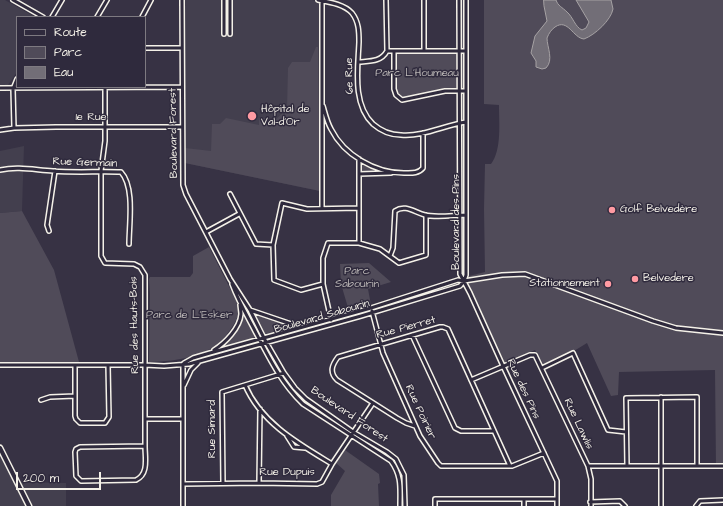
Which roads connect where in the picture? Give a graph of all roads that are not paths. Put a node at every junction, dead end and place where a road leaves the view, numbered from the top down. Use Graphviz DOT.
graph roads {
  1 [pos="62,0"];
  2 [pos="107,0"];
  3 [pos="151,0"];
  4 [pos="182,0"];
  5 [pos="224,0"];
  6 [pos="230,0"];
  7 [pos="320,0"];
  8 [pos="386,0"];
  9 [pos="424,0"];
  10 [pos="459,0"];
  11 [pos="466,0"];
  12 [pos="15,1"];
  13 [pos="42,16"];
  14 [pos="53,16"];
  15 [pos="98,16"];
  16 [pos="143,16"];
  17 [pos="224,34"];
  18 [pos="230,34"];
  19 [pos="146,48"];
  20 [pos="181,48"];
  21 [pos="387,51"];
  22 [pos="394,51"];
  23 [pos="424,51"];
  24 [pos="460,51"];
  25 [pos="466,51"];
  26 [pos="358,62"];
  27 [pos="16,81"];
  28 [pos="146,87"];
  29 [pos="182,87"];
  30 [pos="0,88"];
  31 [pos="13,88"];
  32 [pos="16,88"];
  33 [pos="105,88"];
  34 [pos="460,91"];
  35 [pos="466,91"];
  36 [pos="322,103"];
  37 [pos="466,122"];
  38 [pos="460,123"];
  39 [pos="105,127"];
  40 [pos="182,127"];
  41 [pos="14,128"];
  42 [pos="0,130"];
  43 [pos="423,133"];
  44 [pos="359,159"];
  45 [pos="0,170"];
  46 [pos="56,171"];
  47 [pos="101,171"];
  48 [pos="396,173"];
  49 [pos="359,174"];
  50 [pos="230,194"];
  51 [pos="322,208"];
  52 [pos="359,208"];
  53 [pos="239,214"];
  54 [pos="426,215"];
  55 [pos="460,215"];
  56 [pos="466,215"];
  57 [pos="49,231"];
  58 [pos="206,232"];
  59 [pos="358,243"];
  60 [pos="129,244"];
  61 [pos="273,245"];
  62 [pos="390,256"];
  63 [pos="230,279"];
  64 [pos="464,282"];
  65 [pos="323,284"];
  66 [pos="240,303"];
  67 [pos="371,308"];
  68 [pos="250,310"];
  69 [pos="372,313"];
  70 [pos="331,318"];
  71 [pos="332,324"];
  72 [pos="300,327"];
  73 [pos="723,333"];
  74 [pos="412,335"];
  75 [pos="263,338"];
  76 [pos="259,339"];
  77 [pos="266,342"];
  78 [pos="261,343"];
  79 [pos="381,344"];
  80 [pos="210,353"];
  81 [pos="199,362"];
  82 [pos="183,364"];
  83 [pos="0,365"];
  84 [pos="75,365"];
  85 [pos="108,365"];
  86 [pos="145,365"];
  87 [pos="503,366"];
  88 [pos="542,368"];
  89 [pos="284,373"];
  90 [pos="279,375"];
  91 [pos="471,380"];
  92 [pos="245,385"];
  93 [pos="183,390"];
  94 [pos="75,396"];
  95 [pos="661,397"];
  96 [pos="41,400"];
  97 [pos="373,403"];
  98 [pos="260,409"];
  99 [pos="145,419"];
  100 [pos="183,419"];
  101 [pos="415,426"];
  102 [pos="494,431"];
  103 [pos="353,432"];
  104 [pos="626,432"];
  105 [pos="286,435"];
  106 [pos="351,435"];
  107 [pos="145,446"];
  108 [pos="0,448"];
  109 [pos="308,449"];
  110 [pos="544,453"];
  111 [pos="332,464"];
  112 [pos="510,466"];
  113 [pos="588,466"];
  114 [pos="627,466"];
  115 [pos="661,466"];
  116 [pos="697,466"];
  117 [pos="723,466"];
  118 [pos="223,483"];
  119 [pos="259,483"];
  120 [pos="183,484"];
  121 [pos="400,484"];
  122 [pos="405,484"];
  123 [pos="524,499"];
  124 [pos="557,499"];
  125 [pos="723,500"];
  126 [pos="590,502"];
  127 [pos="29,506"];
  128 [pos="183,506"];
  129 [pos="400,506"];
  130 [pos="405,506"];
  131 [pos="435,506"];
  132 [pos="524,506"];
  133 [pos="557,506"];
  134 [pos="591,506"];
  135 [pos="625,506"];
  136 [pos="661,506"];
  137 [pos="696,506"];
  1 -- 14 [label="street"];
  2 -- 15 [label="street"];
  3 -- 16 [label="street"];
  4 -- 20 [label="street, Boulevard Forest"];
  5 -- 17 [label="street"];
  6 -- 18 [label="street"];
  7 -- 26 [label="street, 6e Rue"];
  7 -- 36 [label="street"];
  8 -- 21 [label="street"];
  9 -- 23 [label="street"];
  10 -- 24 [label="street, Boulevard des Pins"];
  11 -- 25 [label="street, Boulevard des Pins"];
  12 -- 13 [label="street"];
  19 -- 20 [label="street"];
  20 -- 29 [label="street, Boulevard Forest"];
  21 -- 22 [label="street"];
  21 -- 26 [label="street"];
  22 -- 23 [label="street"];
  22 -- 34 [label="street"];
  23 -- 24 [label="street"];
  24 -- 25 [label="street"];
  24 -- 34 [label="street, Boulevard des Pins"];
  25 -- 35 [label="street, Boulevard des Pins"];
  26 -- 43 [label="street, 6e Rue"];
  27 -- 31 [label="street"];
  28 -- 29 [label="street"];
  29 -- 40 [label="street, Boulevard Forest"];
  30 -- 31 [label="street"];
  31 -- 32 [label="street"];
  31 -- 41 [label="street"];
  33 -- 39 [label="street"];
  34 -- 35 [label="street"];
  34 -- 38 [label="street, Boulevard des Pins"];
  35 -- 37 [label="street, Boulevard des Pins"];
  36 -- 44 [label="street"];
  36 -- 51 [label="street"];
  37 -- 38 [label="street, 6e Rue"];
  37 -- 56 [label="street, Boulevard des Pins"];
  38 -- 43 [label="street, 6e Rue"];
  38 -- 55 [label="street, Boulevard des Pins"];
  39 -- 40 [label="street, 1e Rue"];
  39 -- 41 [label="street, 1e Rue"];
  39 -- 47 [label="street"];
  40 -- 58 [label="street, Boulevard Forest"];
  41 -- 42 [label="street, 1e Rue"];
  43 -- 48 [label="street"];
  44 -- 48 [label="street"];
  44 -- 49 [label="street"];
  45 -- 46 [label="street, Rue Germain"];
  46 -- 47 [label="street, Rue Germain"];
  46 -- 57 [label="street"];
  47 -- 60 [label="street, Rue Germain"];
  47 -- 86 [label="street, Rue des Hauts-Bois"];
  48 -- 49 [label="street"];
  49 -- 52 [label="street"];
  50 -- 53 [label="street"];
  51 -- 52 [label="street"];
  51 -- 61 [label="street"];
  52 -- 59 [label="street"];
  53 -- 58 [label="street"];
  53 -- 61 [label="street"];
  54 -- 55 [label="street"];
  54 -- 62 [label="street"];
  54 -- 62 [label="street"];
  55 -- 56 [label="street"];
  55 -- 64 [label="street, Boulevard des Pins"];
  56 -- 64 [label="street, Boulevard des Pins"];
  58 -- 63 [label="street, Boulevard Forest"];
  59 -- 62 [label="street"];
  59 -- 65 [label="street"];
  61 -- 65 [label="street"];
  63 -- 66 [label="street, Boulevard Forest"];
  63 -- 68 [label="street, Boulevard Forest"];
  64 -- 67 [label="street, Boulevard Sabourin"];
  64 -- 69 [label="street, Boulevard Sabourin"];
  64 -- 73 [label="street, Boulevard Sabourin"];
  64 -- 87 [label="street, Rue des Pins"];
  65 -- 70 [label="street"];
  66 -- 76 [label="street, Boulevard Forest"];
  66 -- 80 [label="street"];
  67 -- 69 [label="street, Rue Poirier"];
  67 -- 70 [label="street, Boulevard Sabourin"];
  68 -- 72 [label="street"];
  68 -- 75 [label="street, Boulevard Forest"];
  69 -- 71 [label="street, Boulevard Sabourin"];
  69 -- 79 [label="street, Rue Poirier"];
  70 -- 71 [label="street"];
  70 -- 72 [label="street, Boulevard Sabourin"];
  71 -- 77 [label="street, Boulevard Sabourin"];
  72 -- 75 [label="street, Boulevard Sabourin"];
  74 -- 79 [label="street, Rue Pierret"];
  74 -- 91 [label="street, Rue Pierret"];
  74 -- 102 [label="street"];
  75 -- 76 [label="street, Boulevard Sabourin"];
  75 -- 77 [label="street, Boulevard Forest"];
  76 -- 78 [label="street, Boulevard Forest"];
  76 -- 80 [label="street, Boulevard Sabourin"];
  77 -- 78 [label="street, Boulevard Sabourin"];
  77 -- 89 [label="street, Boulevard Forest"];
  78 -- 81 [label="street, Boulevard Sabourin"];
  78 -- 90 [label="street, Boulevard Forest"];
  79 -- 97 [label="street, Rue Pierret"];
  79 -- 101 [label="street, Rue Poirier"];
  80 -- 82 [label="street, Boulevard Sabourin"];
  81 -- 82 [label="street, Boulevard Sabourin"];
  81 -- 93 [label="street"];
  82 -- 86 [label="street, Boulevard Sabourin"];
  82 -- 93 [label="street"];
  83 -- 84 [label="street, Boulevard Sabourin"];
  84 -- 85 [label="street, Boulevard Sabourin"];
  84 -- 94 [label="street"];
  85 -- 86 [label="street, Boulevard Sabourin"];
  85 -- 94 [label="street"];
  86 -- 99 [label="street, Rue des Hauts-Bois"];
  87 -- 88 [label="street, Rue Lawlis"];
  87 -- 91 [label="street"];
  87 -- 110 [label="street, Rue des Pins"];
  88 -- 104 [label="street"];
  88 -- 113 [label="street, Rue Lawlis"];
  89 -- 90 [label="street, Rue Simard"];
  89 -- 103 [label="street, Boulevard Forest"];
  90 -- 92 [label="street, Rue Simard"];
  90 -- 106 [label="street, Boulevard Forest"];
  91 -- 102 [label="street, Rue Pierret"];
  92 -- 98 [label="street"];
  92 -- 118 [label="street, Rue Simard"];
  93 -- 100 [label="street"];
  94 -- 96 [label="street"];
  95 -- 104 [label="street"];
  95 -- 115 [label="street"];
  95 -- 116 [label="street"];
  97 -- 101 [label="street, Rue Pierret"];
  97 -- 103 [label="street, Rue Dupuis"];
  98 -- 105 [label="street"];
  98 -- 119 [label="street"];
  99 -- 100 [label="street"];
  99 -- 107 [label="street, Rue des Hauts-Bois"];
  100 -- 120 [label="street"];
  101 -- 112 [label="street, Rue Poirier"];
  102 -- 112 [label="street, Rue Pierret"];
  103 -- 106 [label="street, Rue Dupuis"];
  103 -- 122 [label="street, Boulevard Forest"];
  104 -- 114 [label="street"];
  105 -- 109 [label="street"];
  105 -- 109 [label="street"];
  106 -- 111 [label="street, Rue Dupuis"];
  106 -- 121 [label="street, Boulevard Forest"];
  107 -- 107 [label="street, Rue des Hauts-Bois"];
  108 -- 127 [label="main road"];
  109 -- 111 [label="street"];
  110 -- 112 [label="street, Rue Poirier"];
  110 -- 124 [label="street, Rue des Pins"];
  111 -- 119 [label="street, Rue Dupuis"];
  113 -- 114 [label="street"];
  113 -- 126 [label="street, Rue Lawlis"];
  114 -- 115 [label="street"];
  115 -- 116 [label="street"];
  115 -- 136 [label="street"];
  116 -- 117 [label="street"];
  118 -- 119 [label="street, Rue Dupuis"];
  118 -- 120 [label="street, Rue Dupuis"];
  120 -- 128 [label="street"];
  121 -- 122 [label="street"];
  121 -- 129 [label="street, Boulevard Forest"];
  122 -- 130 [label="street, Boulevard Forest"];
  123 -- 124 [label="street"];
  123 -- 131 [label="street"];
  123 -- 132 [label="street"];
  124 -- 133 [label="street, Rue des Pins"];
  125 -- 137 [label="street"];
  126 -- 134 [label="street, Rue Lawlis"];
  126 -- 135 [label="street"];
}
